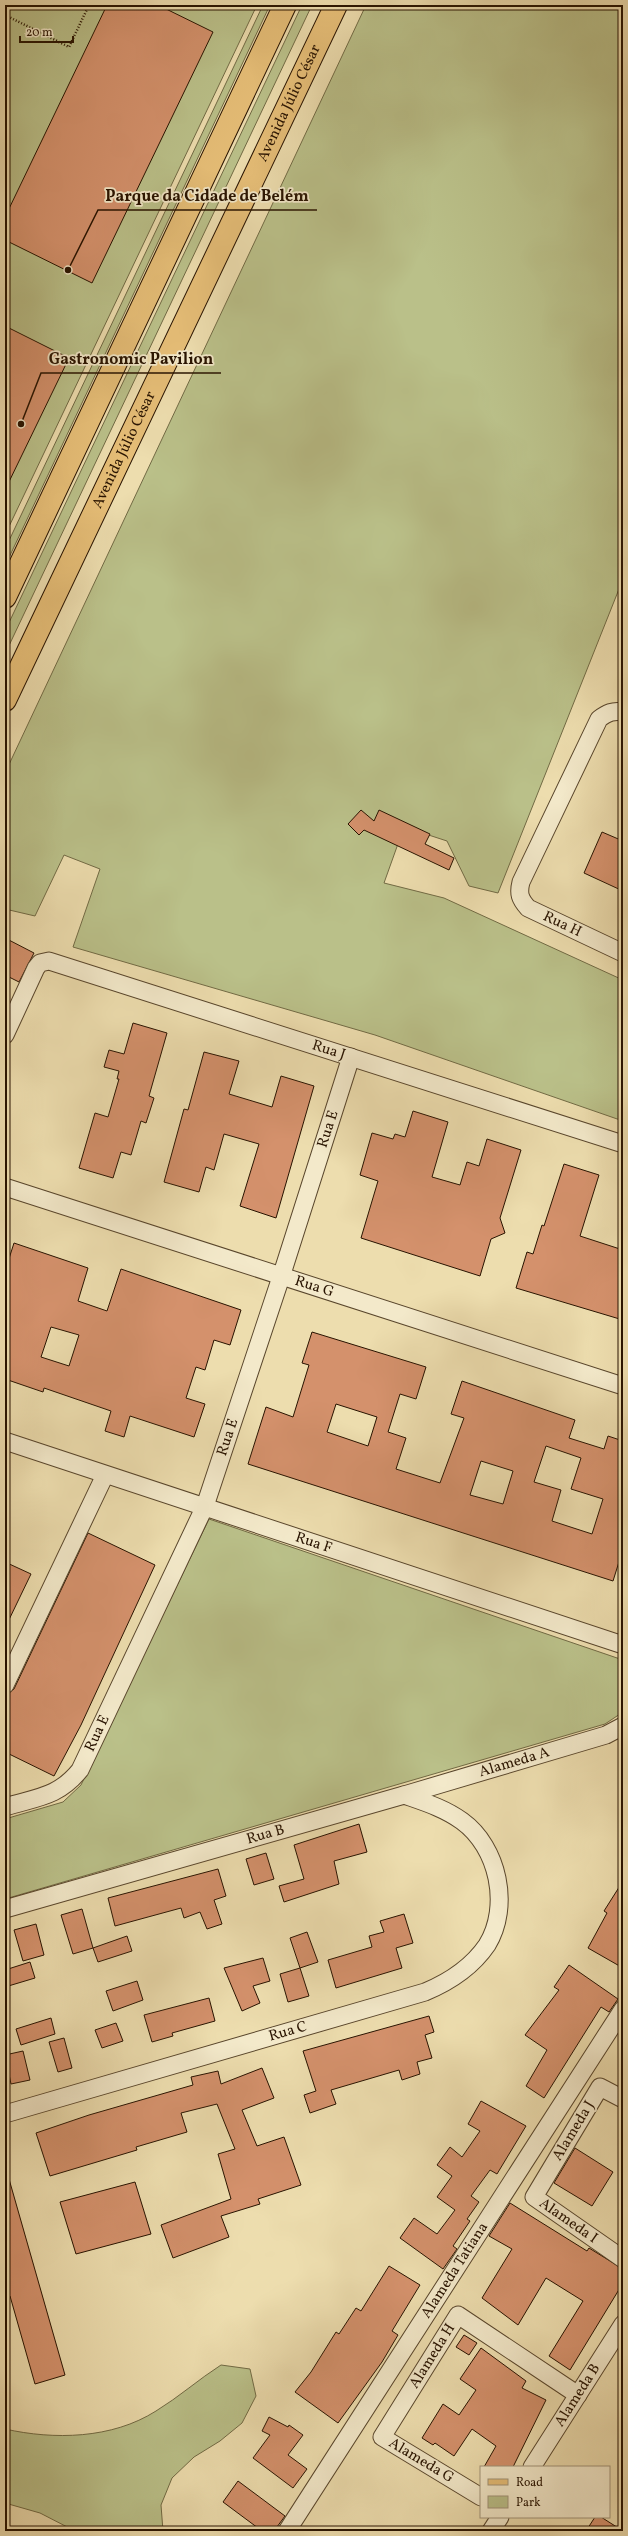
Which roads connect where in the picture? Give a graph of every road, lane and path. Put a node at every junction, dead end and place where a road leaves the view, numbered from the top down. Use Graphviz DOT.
graph roads {
  1 [pos="89,5"];
  2 [pos="285,5"];
  3 [pos="336,5"];
  4 [pos="5,15"];
  5 [pos="5,597"];
  6 [pos="5,700"];
  7 [pos="623,712"];
  8 [pos="623,953"];
  9 [pos="5,1035"];
  10 [pos="351,1057"];
  11 [pos="623,1144"];
  12 [pos="5,1187"];
  13 [pos="281,1277"];
  14 [pos="623,1386"];
  15 [pos="5,1441"];
  16 [pos="105,1475"];
  17 [pos="205,1506"];
  18 [pos="623,1645"];
  19 [pos="5,1685"];
  20 [pos="623,1726"];
  21 [pos="404,1795"];
  22 [pos="5,1807"];
  23 [pos="5,1909"];
  24 [pos="623,2009"];
  25 [pos="623,2099"];
  26 [pos="5,2114"];
  27 [pos="534,2197"];
  28 [pos="623,2259"];
  29 [pos="623,2324"];
  30 [pos="578,2395"];
  31 [pos="382,2437"];
  32 [pos="533,2466"];
  33 [pos="480,2496"];
  34 [pos="499,2518"];
  35 [pos="287,2531"];
  36 [pos="491,2531"];
  1 -- 4 [label="path"];
  2 -- 5 [label="main road"];
  3 -- 6 [label="main road, Avenida Júlio César"];
  7 -- 8 [label="street, Rua H"];
  9 -- 10 [label="street, Rua J"];
  10 -- 11 [label="street, Rua J"];
  10 -- 13 [label="street, Rua E"];
  12 -- 13 [label="street, Rua G"];
  13 -- 14 [label="street, Rua G"];
  13 -- 17 [label="street, Rua E"];
  15 -- 16 [label="street, Rua F"];
  16 -- 17 [label="street, Rua F"];
  16 -- 19 [label="street"];
  17 -- 18 [label="street, Rua F"];
  17 -- 22 [label="street, Rua E"];
  20 -- 21 [label="street, Alameda A"];
  21 -- 23 [label="street, Rua B"];
  21 -- 26 [label="street, Rua C"];
  24 -- 35 [label="street, Alameda Tatiana"];
  25 -- 27 [label="street, Alameda J"];
  27 -- 28 [label="street, Alameda I"];
  29 -- 30 [label="street, Alameda B"];
  30 -- 31 [label="street, Alameda H"];
  30 -- 32 [label="street, Alameda B"];
  31 -- 33 [label="street, Alameda G"];
  34 -- 36 [label="street"];
}
